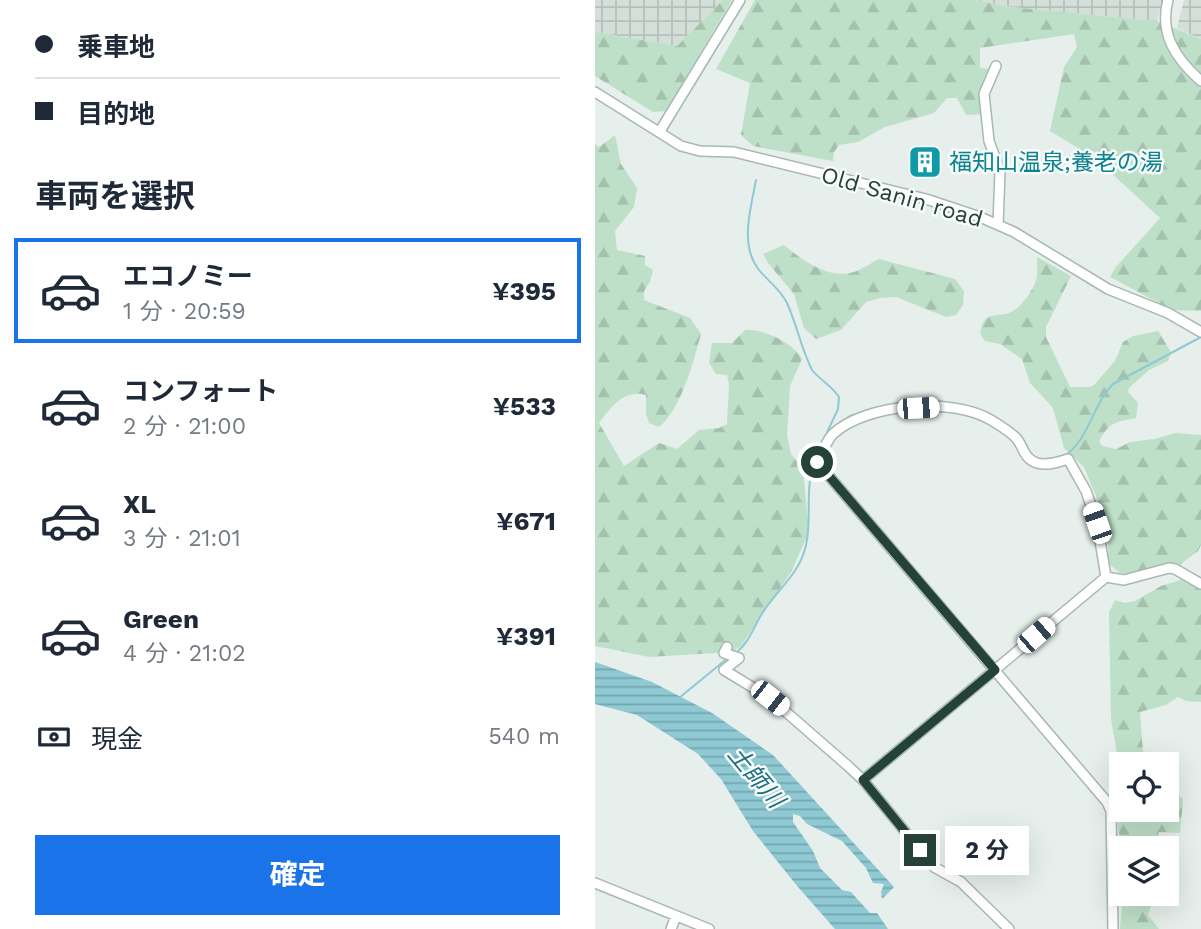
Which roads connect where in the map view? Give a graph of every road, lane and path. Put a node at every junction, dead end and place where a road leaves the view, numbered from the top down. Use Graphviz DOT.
graph roads {
  1 [pos="740,0"];
  2 [pos="1168,0"];
  3 [pos="996,66"];
  4 [pos="1201,81"];
  5 [pos="595,92"];
  6 [pos="660,131"];
  7 [pos="998,225"];
  8 [pos="1201,332"];
  9 [pos="1106,577"];
  10 [pos="1201,584"];
  11 [pos="727,647"];
  12 [pos="995,670"];
  13 [pos="863,780"];
  14 [pos="595,883"];
  15 [pos="676,916"];
  16 [pos="671,929"];
  17 [pos="709,929"];
  18 [pos="1009,929"];
  19 [pos="1113,929"];
  1 -- 6 [label="street"];
  2 -- 4 [label="street"];
  3 -- 7 [label="street"];
  5 -- 6 [label="street, Old Sanin road"];
  6 -- 7 [label="street, Old Sanin road"];
  7 -- 8 [label="street, Old Sanin road"];
  9 -- 10 [label="street"];
  9 -- 12 [label="street"];
  9 -- 12 [label="street"];
  11 -- 13 [label="street"];
  12 -- 13 [label="street"];
  12 -- 19 [label="street"];
  13 -- 18 [label="street"];
  14 -- 15 [label="street"];
  15 -- 16 [label="street"];
  15 -- 17 [label="street"];
}
